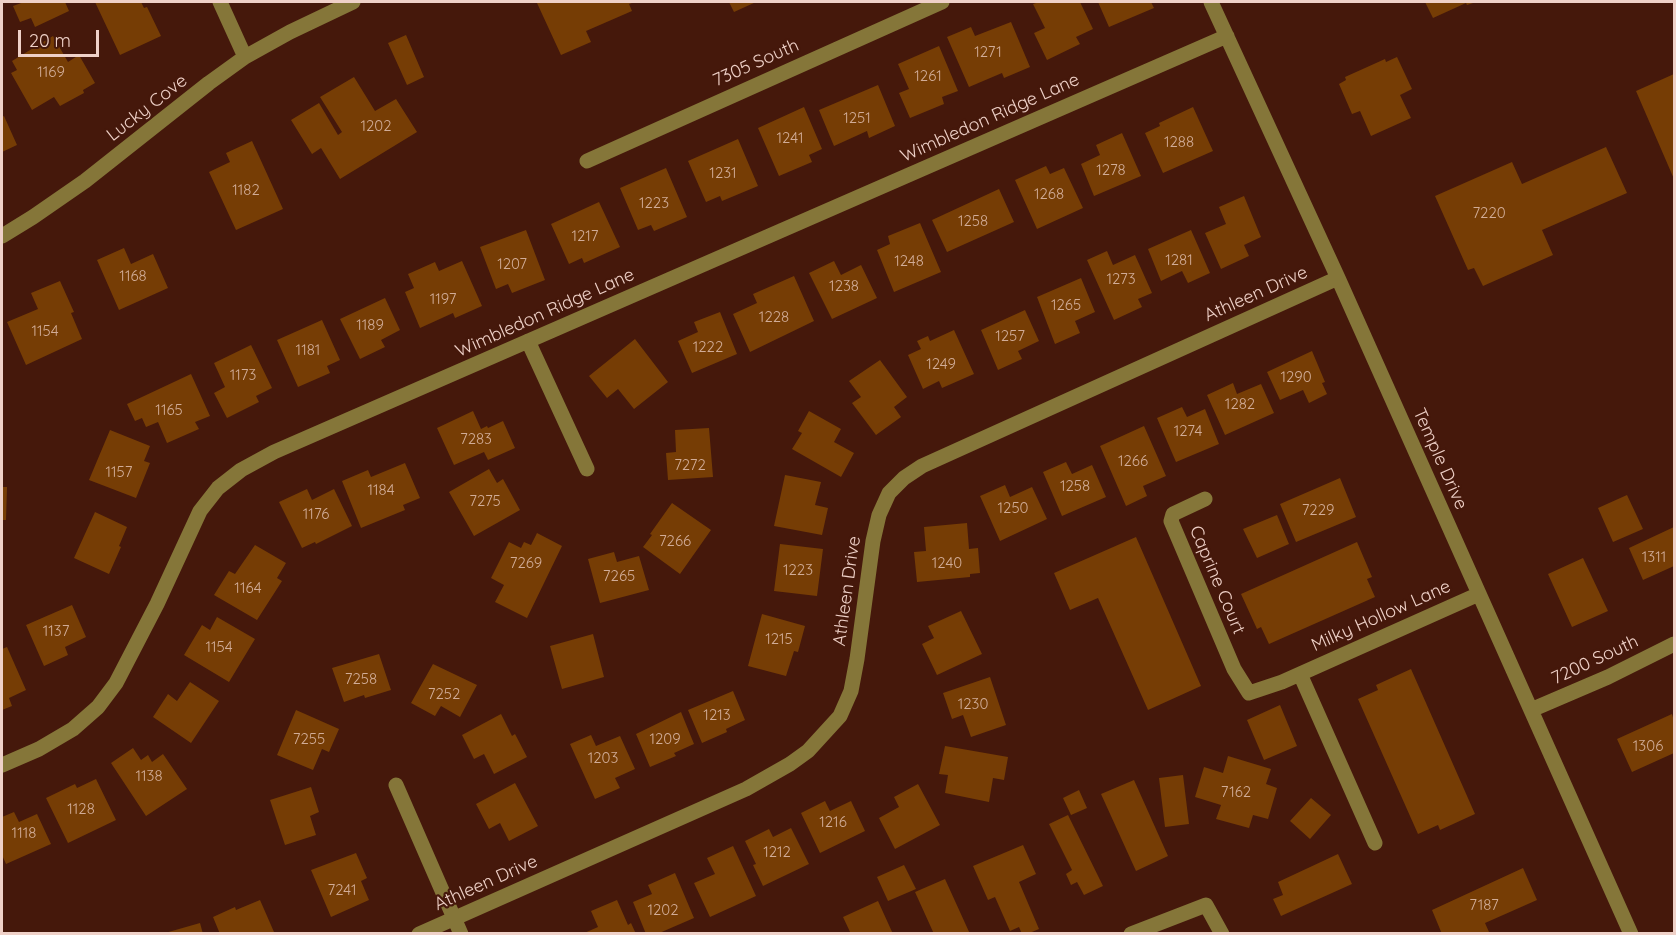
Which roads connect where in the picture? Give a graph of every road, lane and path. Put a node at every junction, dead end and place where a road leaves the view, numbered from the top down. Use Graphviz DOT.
graph roads {
  1 [pos="220,2"];
  2 [pos="353,2"];
  3 [pos="942,2"];
  4 [pos="1211,2"];
  5 [pos="1227,36"];
  6 [pos="245,57"];
  7 [pos="587,161"];
  8 [pos="2,236"];
  9 [pos="1338,278"];
  10 [pos="528,341"];
  11 [pos="587,469"];
  12 [pos="1205,499"];
  13 [pos="1479,594"];
  14 [pos="1674,644"];
  15 [pos="1300,674"];
  16 [pos="1249,693"];
  17 [pos="1531,710"];
  18 [pos="2,765"];
  19 [pos="396,785"];
  20 [pos="1375,843"];
  21 [pos="454,918"];
  22 [pos="419,933"];
  23 [pos="461,933"];
  24 [pos="1131,933"];
  25 [pos="1222,933"];
  26 [pos="1631,933"];
  1 -- 6 [label="street"];
  2 -- 6 [label="street, Lucky Cove"];
  3 -- 7 [label="street, 7305 South"];
  4 -- 5 [label="street, Temple Drive"];
  5 -- 9 [label="street, Temple Drive"];
  5 -- 10 [label="street, Wimbledon Ridge Lane"];
  6 -- 8 [label="street, Lucky Cove"];
  9 -- 13 [label="street, Temple Drive"];
  9 -- 21 [label="street, Athleen Drive"];
  10 -- 11 [label="street"];
  10 -- 18 [label="street, Wimbledon Ridge Lane"];
  12 -- 16 [label="street, Caprine Court"];
  13 -- 15 [label="street, Milky Hollow Lane"];
  13 -- 17 [label="street, Temple Drive"];
  14 -- 17 [label="street, 7200 South"];
  15 -- 16 [label="street, Milky Hollow Lane"];
  15 -- 20 [label="street, Milky Hollow Lane"];
  17 -- 26 [label="street, Temple Drive"];
  19 -- 21 [label="street"];
  21 -- 22 [label="street, Athleen Drive"];
  21 -- 23 [label="street"];
  24 -- 25 [label="street"];
}
